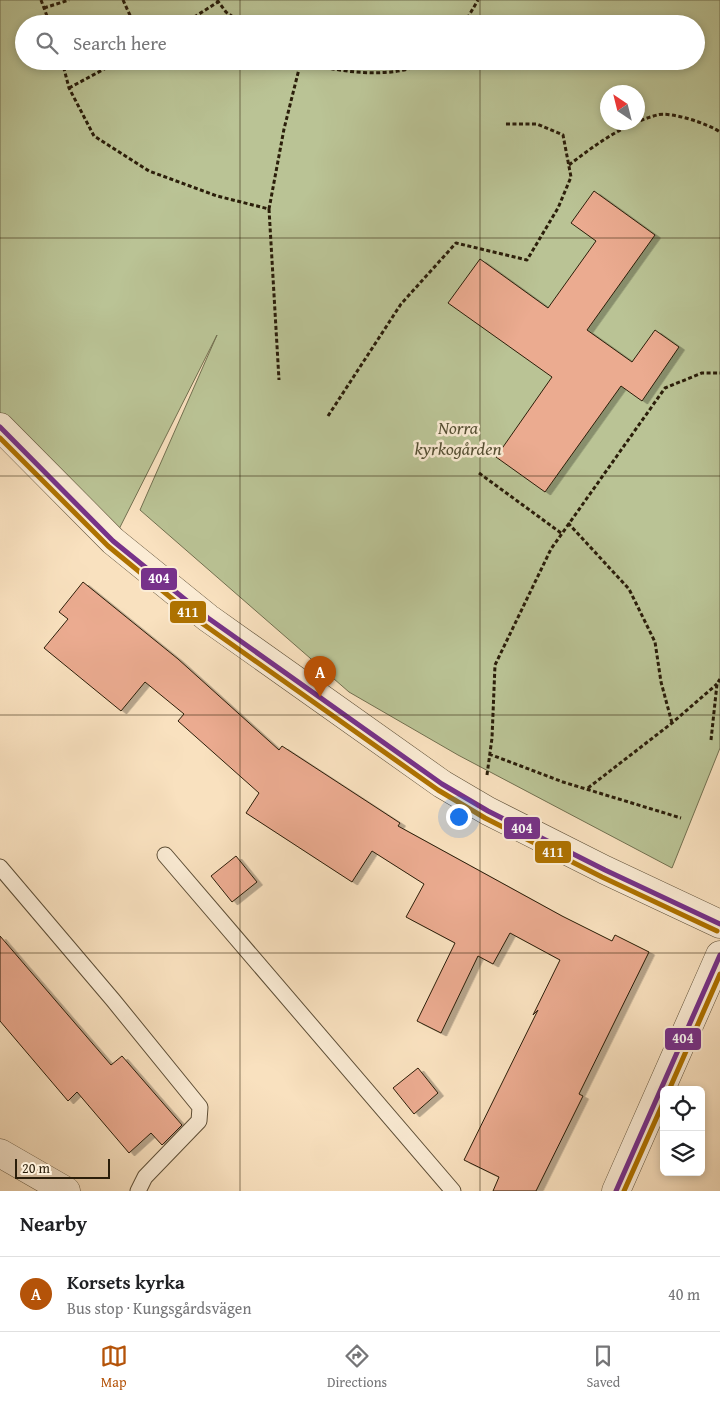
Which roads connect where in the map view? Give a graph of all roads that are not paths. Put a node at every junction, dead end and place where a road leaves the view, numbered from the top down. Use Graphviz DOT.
graph roads {
  1 [pos="0,426"];
  2 [pos="165,855"];
  3 [pos="0,867"];
  4 [pos="720,924"];
  5 [pos="720,955"];
  6 [pos="0,1153"];
  7 [pos="66,1191"];
  8 [pos="138,1191"];
  9 [pos="453,1191"];
  10 [pos="616,1191"];
  1 -- 4 [label="street"];
  2 -- 9 [label="lane"];
  3 -- 8 [label="lane"];
  5 -- 10 [label="street"];
  6 -- 7 [label="street"];
}
